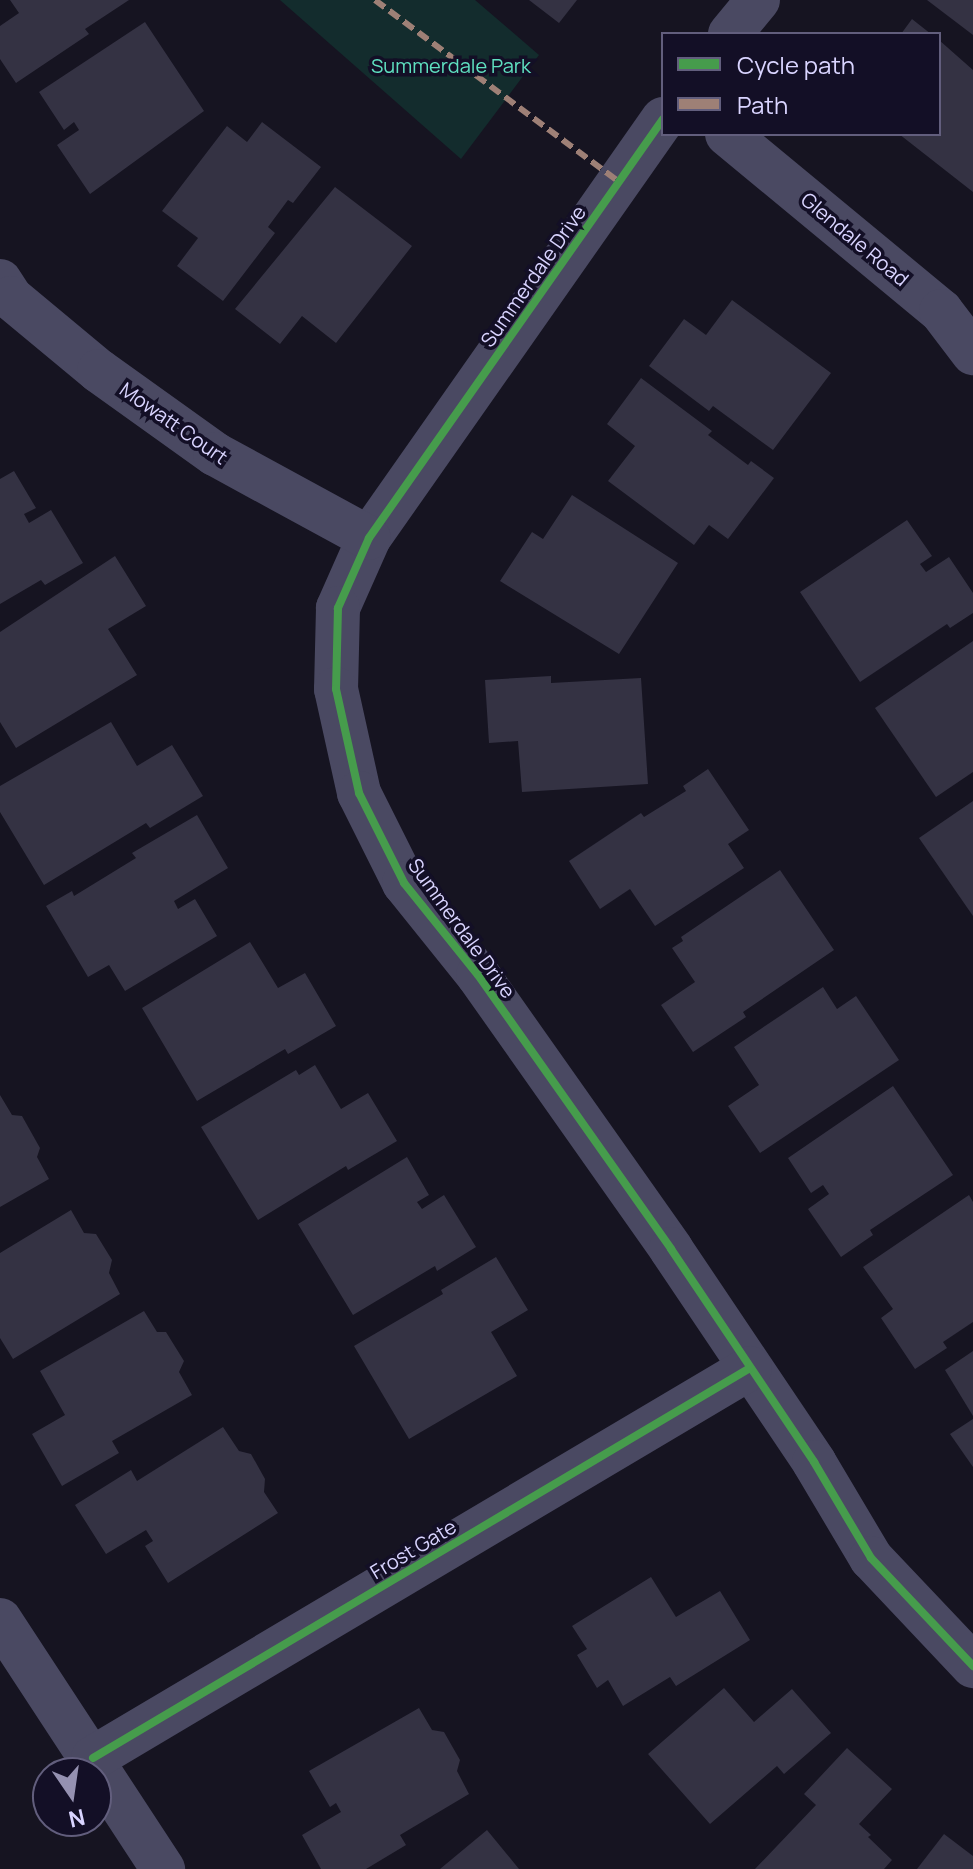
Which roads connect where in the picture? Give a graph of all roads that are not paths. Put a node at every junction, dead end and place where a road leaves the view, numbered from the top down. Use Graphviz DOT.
graph roads {
  1 [pos="758,0"];
  2 [pos="732,32"];
  3 [pos="661,122"];
  4 [pos="729,136"];
  5 [pos="0,281"];
  6 [pos="973,353"];
  7 [pos="369,538"];
  8 [pos="750,1368"];
  9 [pos="0,1620"];
  10 [pos="973,1666"];
  11 [pos="92,1757"];
  12 [pos="95,1757"];
  13 [pos="112,1788"];
  14 [pos="163,1869"];
  1 -- 2 [label="street"];
  3 -- 7 [label="street, Summerdale Drive"];
  4 -- 6 [label="street, Glendale Road"];
  5 -- 7 [label="street, Mowatt Court"];
  7 -- 8 [label="street, Summerdale Drive"];
  8 -- 10 [label="street, Summerdale Drive"];
  8 -- 12 [label="street, Frost Gate"];
  9 -- 11 [label="street"];
  13 -- 14 [label="street"];
}
